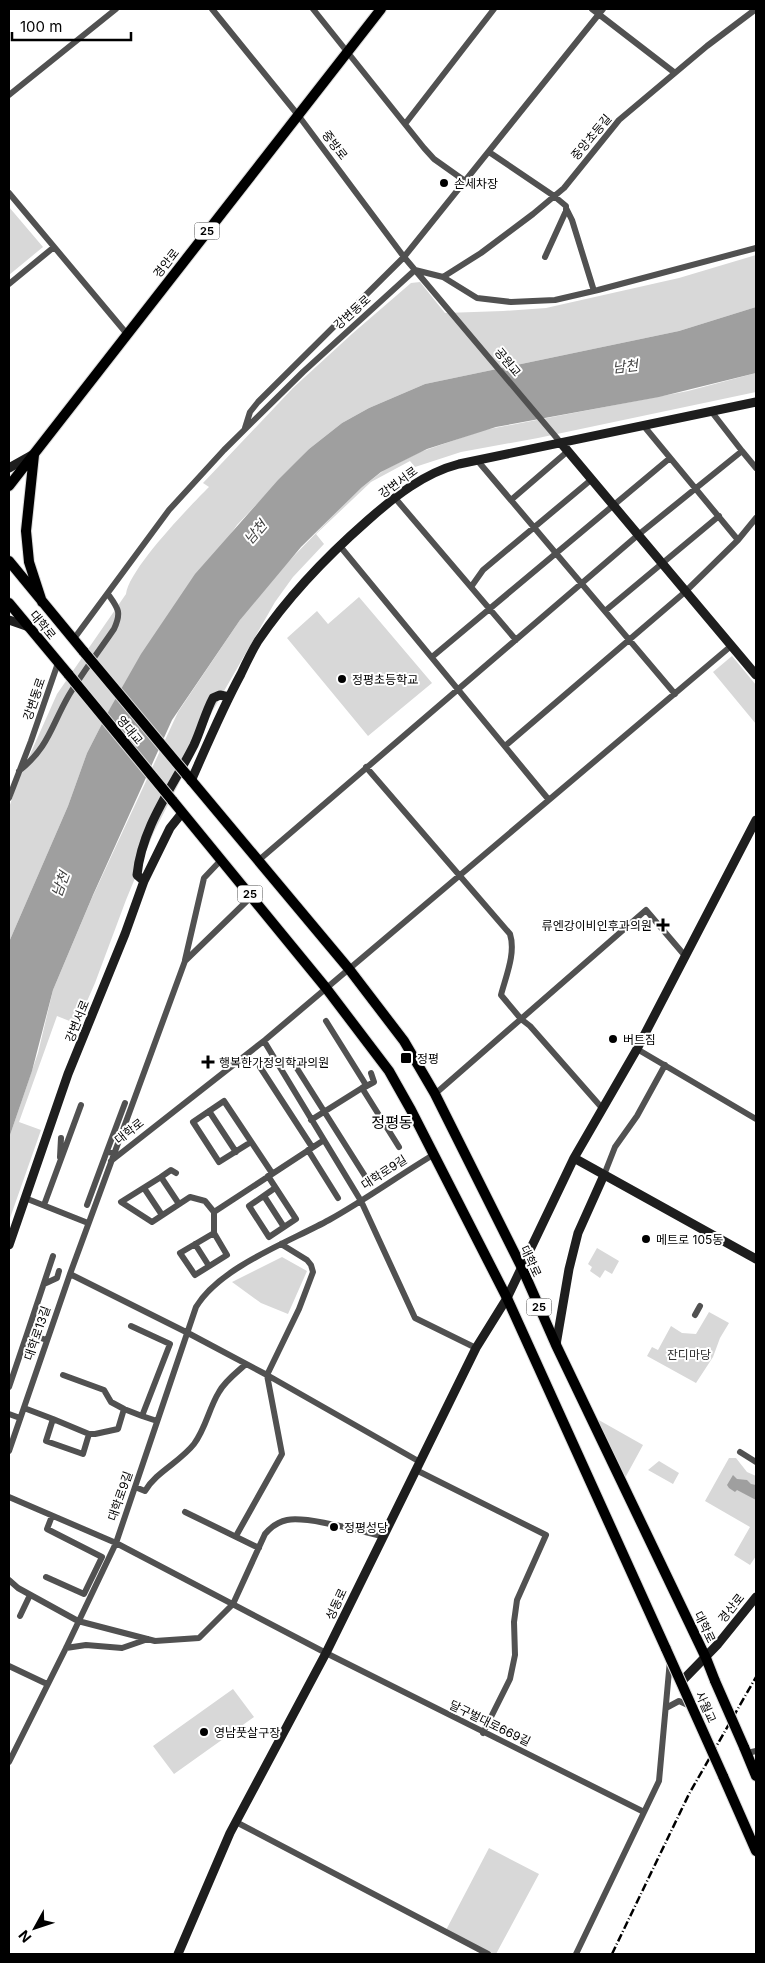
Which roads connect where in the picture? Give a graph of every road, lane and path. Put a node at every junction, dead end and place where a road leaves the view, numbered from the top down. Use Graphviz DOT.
graph roads {
  1 [pos="116,9"];
  2 [pos="212,9"];
  3 [pos="313,9"];
  4 [pos="381,9"];
  5 [pos="494,9"];
  6 [pos="592,9"];
  7 [pos="756,9"];
  8 [pos="601,11"];
  9 [pos="348,51"];
  10 [pos="675,73"];
  11 [pos="9,94"];
  12 [pos="298,115"];
  13 [pos="405,124"];
  14 [pos="489,152"];
  15 [pos="465,181"];
  16 [pos="9,194"];
  17 [pos="554,196"];
  18 [pos="566,208"];
  19 [pos="54,247"];
  20 [pos="756,248"];
  21 [pos="404,257"];
  22 [pos="545,257"];
  23 [pos="415,270"];
  24 [pos="442,277"];
  25 [pos="9,284"];
  26 [pos="594,291"];
  27 [pos="438,296"];
  28 [pos="127,334"];
  29 [pos="756,402"];
  30 [pos="711,412"];
  31 [pos="644,425"];
  32 [pos="245,429"];
  33 [pos="562,443"];
  34 [pos="568,451"];
  35 [pos="742,451"];
  36 [pos="34,454"];
  37 [pos="670,458"];
  38 [pos="477,460"];
  39 [pos="9,468"];
  40 [pos="756,468"];
  41 [pos="592,479"];
  42 [pos="9,486"];
  43 [pos="696,488"];
  44 [pos="395,498"];
  45 [pos="511,500"];
  46 [pos="613,505"];
  47 [pos="719,516"];
  48 [pos="756,518"];
  49 [pos="534,528"];
  50 [pos="638,535"];
  51 [pos="738,540"];
  52 [pos="339,545"];
  53 [pos="556,553"];
  54 [pos="9,561"];
  55 [pos="662,564"];
  56 [pos="581,584"];
  57 [pos="471,587"];
  58 [pos="685,592"];
  59 [pos="108,594"];
  60 [pos="42,602"];
  61 [pos="9,603"];
  62 [pos="489,609"];
  63 [pos="604,611"];
  64 [pos="9,620"];
  65 [pos="29,627"];
  66 [pos="74,640"];
  67 [pos="516,640"];
  68 [pos="629,640"];
  69 [pos="731,646"];
  70 [pos="432,657"];
  71 [pos="58,663"];
  72 [pos="756,675"];
  73 [pos="458,690"];
  74 [pos="675,694"];
  75 [pos="229,697"];
  76 [pos="505,746"];
  77 [pos="366,767"];
  78 [pos="19,771"];
  79 [pos="188,777"];
  80 [pos="9,798"];
  81 [pos="549,800"];
  82 [pos="182,813"];
  83 [pos="756,820"];
  84 [pos="221,860"];
  85 [pos="258,860"];
  86 [pos="459,875"];
  87 [pos="144,881"];
  88 [pos="252,896"];
  89 [pos="686,957"];
  90 [pos="185,961"];
  91 [pos="349,969"];
  92 [pos="326,988"];
  93 [pos="521,1018"];
  94 [pos="326,1021"];
  95 [pos="264,1041"];
  96 [pos="637,1049"];
  97 [pos="291,1059"];
  98 [pos="665,1064"];
  99 [pos="260,1067"];
  100 [pos="371,1074"];
  101 [pos="362,1088"];
  102 [pos="435,1094"];
  103 [pos="125,1103"];
  104 [pos="81,1105"];
  105 [pos="602,1108"];
  106 [pos="209,1111"];
  107 [pos="324,1112"];
  108 [pos="756,1119"];
  109 [pos="311,1120"];
  110 [pos="61,1138"];
  111 [pos="324,1140"];
  112 [pos="251,1142"];
  113 [pos="399,1147"];
  114 [pos="310,1149"];
  115 [pos="236,1152"];
  116 [pos="433,1155"];
  117 [pos="110,1157"];
  118 [pos="574,1158"];
  119 [pos="60,1161"];
  120 [pos="176,1173"];
  121 [pos="270,1175"];
  122 [pos="604,1175"];
  123 [pos="365,1176"];
  124 [pos="161,1177"];
  125 [pos="144,1188"];
  126 [pos="276,1188"];
  127 [pos="249,1189"];
  128 [pos="264,1196"];
  129 [pos="25,1198"];
  130 [pos="338,1198"];
  131 [pos="256,1201"];
  132 [pos="361,1201"];
  133 [pos="178,1204"];
  134 [pos="87,1205"];
  135 [pos="44,1206"];
  136 [pos="214,1212"];
  137 [pos="162,1216"];
  138 [pos="88,1223"];
  139 [pos="284,1227"];
  140 [pos="214,1233"];
  141 [pos="195,1244"];
  142 [pos="281,1244"];
  143 [pos="9,1245"];
  144 [pos="53,1256"];
  145 [pos="756,1259"];
  146 [pos="209,1266"];
  147 [pos="522,1268"];
  148 [pos="59,1271"];
  149 [pos="70,1274"];
  150 [pos="44,1284"];
  151 [pos="507,1298"];
  152 [pos="700,1306"];
  153 [pos="695,1315"];
  154 [pos="131,1326"];
  155 [pos="188,1333"];
  156 [pos="27,1334"];
  157 [pos="47,1340"];
  158 [pos="556,1345"];
  159 [pos="476,1348"];
  160 [pos="246,1364"];
  161 [pos="63,1375"];
  162 [pos="267,1375"];
  163 [pos="9,1387"];
  164 [pos="24,1408"];
  165 [pos="124,1409"];
  166 [pos="9,1414"];
  167 [pos="142,1416"];
  168 [pos="20,1418"];
  169 [pos="52,1419"];
  170 [pos="157,1421"];
  171 [pos="89,1434"];
  172 [pos="9,1451"];
  173 [pos="740,1452"];
  174 [pos="756,1462"];
  175 [pos="418,1466"];
  176 [pos="135,1487"];
  177 [pos="9,1498"];
  178 [pos="185,1512"];
  179 [pos="52,1516"];
  180 [pos="236,1536"];
  181 [pos="382,1536"];
  182 [pos="116,1543"];
  183 [pos="259,1548"];
  184 [pos="46,1577"];
  185 [pos="9,1580"];
  186 [pos="30,1595"];
  187 [pos="756,1597"];
  188 [pos="233,1604"];
  189 [pos="20,1616"];
  190 [pos="78,1621"];
  191 [pos="148,1639"];
  192 [pos="66,1648"];
  193 [pos="668,1653"];
  194 [pos="326,1654"];
  195 [pos="706,1658"];
  196 [pos="9,1666"];
  197 [pos="681,1682"];
  198 [pos="47,1684"];
  199 [pos="692,1707"];
  200 [pos="666,1708"];
  201 [pos="483,1733"];
  202 [pos="749,1750"];
  203 [pos="9,1762"];
  204 [pos="756,1776"];
  205 [pos="644,1812"];
  206 [pos="236,1822"];
  207 [pos="756,1851"];
  208 [pos="178,1954"];
  209 [pos="488,1954"];
  210 [pos="576,1954"];
  1 -- 11 [label="street"];
  2 -- 12 [label="street, 중방로"];
  3 -- 9 [label="street"];
  4 -- 9 [label="main road, 경안로 / 25"];
  5 -- 13 [label="street"];
  6 -- 8 [label="street"];
  7 -- 10 [label="street, 중앙초등길"];
  8 -- 10 [label="street"];
  8 -- 14 [label="street"];
  9 -- 12 [label="main road, 경안로 / 25"];
  9 -- 13 [label="street"];
  10 -- 17 [label="street, 중앙초등길"];
  12 -- 21 [label="street, 중방로"];
  12 -- 28 [label="main road, 경안로 / 25"];
  13 -- 15 [label="street"];
  14 -- 15 [label="street"];
  14 -- 17 [label="street"];
  15 -- 21 [label="street"];
  16 -- 19 [label="street"];
  17 -- 18 [label="street"];
  17 -- 24 [label="street, 중앙초등길"];
  18 -- 22 [label="street"];
  18 -- 26 [label="street"];
  19 -- 25 [label="street"];
  19 -- 28 [label="street"];
  20 -- 26 [label="street"];
  21 -- 23 [label="street, 중방로"];
  21 -- 32 [label="street"];
  23 -- 24 [label="street"];
  23 -- 27 [label="street, 중방로"];
  23 -- 32 [label="street, 강변동로"];
  24 -- 26 [label="street"];
  27 -- 33 [label="street, 공원교"];
  28 -- 36 [label="main road, 경안로 / 25"];
  29 -- 30 [label="street, 강변서로"];
  30 -- 31 [label="street, 강변서로"];
  30 -- 35 [label="street"];
  31 -- 33 [label="street, 강변서로"];
  31 -- 37 [label="street"];
  32 -- 59 [label="street, 강변동로"];
  33 -- 34 [label="street"];
  33 -- 38 [label="street, 강변서로"];
  34 -- 41 [label="street"];
  34 -- 45 [label="street"];
  35 -- 40 [label="street"];
  35 -- 43 [label="street"];
  36 -- 39 [label="street"];
  36 -- 42 [label="main road, 경안로 / 25"];
  36 -- 60 [label="main road"];
  37 -- 43 [label="street"];
  37 -- 46 [label="street"];
  38 -- 44 [label="street, 강변서로"];
  38 -- 45 [label="street"];
  41 -- 46 [label="street"];
  41 -- 49 [label="street"];
  43 -- 47 [label="street"];
  43 -- 50 [label="street"];
  44 -- 52 [label="street, 강변서로"];
  44 -- 57 [label="street"];
  45 -- 49 [label="street"];
  46 -- 50 [label="street"];
  46 -- 53 [label="street"];
  47 -- 51 [label="street"];
  47 -- 55 [label="street"];
  48 -- 51 [label="street"];
  49 -- 53 [label="street"];
  49 -- 57 [label="street"];
  50 -- 55 [label="street"];
  50 -- 56 [label="street"];
  51 -- 58 [label="street"];
  52 -- 70 [label="street"];
  52 -- 75 [label="street, 강변서로"];
  53 -- 56 [label="street"];
  53 -- 62 [label="street"];
  54 -- 60 [label="main road, 영대교"];
  55 -- 58 [label="street"];
  55 -- 63 [label="street"];
  56 -- 63 [label="street"];
  56 -- 67 [label="street"];
  57 -- 62 [label="street"];
  58 -- 68 [label="street"];
  58 -- 69 [label="street"];
  59 -- 66 [label="street, 강변동로"];
  59 -- 78 [label="street"];
  60 -- 66 [label="main road, 영대교"];
  61 -- 65 [label="main road, 대학로 / 25"];
  62 -- 67 [label="street"];
  62 -- 70 [label="street"];
  63 -- 68 [label="street"];
  64 -- 65 [label="street"];
  65 -- 71 [label="main road, 대학로 / 25"];
  66 -- 79 [label="main road, 영대교, bridge"];
  67 -- 73 [label="street"];
  68 -- 74 [label="street"];
  68 -- 76 [label="street"];
  69 -- 72 [label="street"];
  69 -- 74 [label="street"];
  70 -- 73 [label="street"];
  71 -- 78 [label="street, 강변동로"];
  71 -- 82 [label="main road, 영대교 / 25, bridge"];
  73 -- 76 [label="street"];
  73 -- 77 [label="street"];
  74 -- 81 [label="street"];
  75 -- 79 [label="street, 강변서로"];
  75 -- 87 [label="street"];
  76 -- 81 [label="street"];
  77 -- 85 [label="street"];
  77 -- 86 [label="street"];
  78 -- 80 [label="street, 강변동로"];
  79 -- 85 [label="main road, 영대교"];
  81 -- 86 [label="street"];
  82 -- 84 [label="main road, 25"];
  82 -- 87 [label="street, 강변서로"];
  83 -- 89 [label="street, 성동로"];
  84 -- 88 [label="main road, 25"];
  84 -- 90 [label="street"];
  85 -- 91 [label="main road, 영대교"];
  86 -- 91 [label="street"];
  86 -- 93 [label="street"];
  87 -- 129 [label="street, 강변서로"];
  88 -- 90 [label="street"];
  88 -- 92 [label="main road, 25"];
  89 -- 93 [label="street"];
  89 -- 96 [label="street, 성동로"];
  90 -- 117 [label="street"];
  91 -- 92 [label="street, 대학로"];
  91 -- 102 [label="main road, 대학로 / 25"];
  92 -- 95 [label="street, 대학로"];
  92 -- 116 [label="main road, 25"];
  93 -- 102 [label="street"];
  93 -- 105 [label="street"];
  94 -- 101 [label="street"];
  95 -- 109 [label="street"];
  95 -- 117 [label="street, 대학로"];
  96 -- 98 [label="street"];
  96 -- 105 [label="street, 성동로"];
  97 -- 107 [label="street"];
  98 -- 108 [label="street"];
  98 -- 122 [label="street"];
  99 -- 114 [label="street"];
  100 -- 101 [label="street"];
  101 -- 107 [label="street"];
  101 -- 113 [label="street"];
  102 -- 147 [label="main road, 대학로 / 25"];
  103 -- 117 [label="street"];
  104 -- 119 [label="street"];
  105 -- 118 [label="street, 성동로"];
  106 -- 112 [label="street"];
  106 -- 115 [label="street"];
  106 -- 115 [label="street"];
  107 -- 109 [label="street"];
  107 -- 123 [label="street"];
  109 -- 111 [label="street"];
  110 -- 119 [label="street"];
  111 -- 114 [label="street"];
  111 -- 132 [label="street"];
  112 -- 115 [label="street"];
  112 -- 121 [label="street"];
  114 -- 121 [label="street"];
  114 -- 130 [label="street"];
  116 -- 132 [label="street, 대학로9길"];
  116 -- 151 [label="main road, 25"];
  117 -- 134 [label="street"];
  117 -- 138 [label="street, 대학로13길"];
  118 -- 122 [label="street"];
  118 -- 147 [label="street, 성동로"];
  119 -- 135 [label="street"];
  120 -- 124 [label="street"];
  121 -- 126 [label="street"];
  121 -- 127 [label="street"];
  122 -- 145 [label="street"];
  122 -- 158 [label="street"];
  124 -- 125 [label="street"];
  124 -- 133 [label="street"];
  125 -- 137 [label="street"];
  125 -- 137 [label="street"];
  126 -- 128 [label="street"];
  126 -- 139 [label="street"];
  127 -- 131 [label="street"];
  127 -- 136 [label="street"];
  128 -- 131 [label="street"];
  128 -- 139 [label="street"];
  129 -- 135 [label="street"];
  129 -- 143 [label="street, 강변서로"];
  131 -- 139 [label="street"];
  132 -- 142 [label="street, 대학로9길"];
  132 -- 159 [label="street"];
  133 -- 136 [label="street"];
  133 -- 137 [label="street"];
  135 -- 138 [label="street"];
  136 -- 140 [label="street"];
  138 -- 149 [label="street, 대학로13길"];
  140 -- 141 [label="street"];
  140 -- 146 [label="street"];
  141 -- 146 [label="street"];
  141 -- 146 [label="street"];
  142 -- 155 [label="street, 대학로9길"];
  142 -- 162 [label="street"];
  144 -- 150 [label="street"];
  147 -- 151 [label="street, 성동로"];
  147 -- 158 [label="main road, 대학로 / 25"];
  148 -- 150 [label="street"];
  149 -- 155 [label="street"];
  149 -- 157 [label="street, 대학로13길"];
  150 -- 156 [label="street"];
  151 -- 159 [label="street, 성동로"];
  151 -- 193 [label="main road, 25"];
  152 -- 153 [label="street"];
  154 -- 167 [label="street"];
  155 -- 160 [label="street"];
  155 -- 170 [label="street, 대학로9길"];
  156 -- 157 [label="street"];
  156 -- 163 [label="street"];
  157 -- 164 [label="street, 대학로13길"];
  158 -- 195 [label="main road, 대학로 / 25"];
  159 -- 175 [label="street, 성동로"];
  160 -- 162 [label="street"];
  160 -- 176 [label="street"];
  161 -- 165 [label="street"];
  162 -- 175 [label="street"];
  162 -- 180 [label="street"];
  164 -- 168 [label="street, 대학로13길"];
  164 -- 169 [label="street"];
  165 -- 167 [label="street"];
  165 -- 171 [label="street"];
  166 -- 168 [label="street"];
  167 -- 170 [label="street"];
  168 -- 172 [label="street, 대학로13길"];
  169 -- 171 [label="street"];
  169 -- 171 [label="street"];
  170 -- 176 [label="street, 대학로9길"];
  173 -- 174 [label="street"];
  175 -- 181 [label="street, 성동로"];
  175 -- 201 [label="street"];
  176 -- 182 [label="street, 대학로9길"];
  177 -- 179 [label="street, 달구벌대로669길"];
  178 -- 180 [label="street"];
  179 -- 182 [label="street, 달구벌대로669길"];
  179 -- 184 [label="street"];
  180 -- 183 [label="street"];
  181 -- 183 [label="street"];
  181 -- 194 [label="street, 성동로"];
  182 -- 188 [label="street, 달구벌대로669길"];
  182 -- 190 [label="street, 대학로9길"];
  183 -- 188 [label="street"];
  185 -- 186 [label="street"];
  186 -- 189 [label="street"];
  186 -- 190 [label="street"];
  187 -- 195 [label="street, 경산로"];
  188 -- 191 [label="street"];
  188 -- 194 [label="street, 달구벌대로669길"];
  190 -- 191 [label="street"];
  190 -- 192 [label="street, 대학로9길"];
  191 -- 192 [label="street"];
  192 -- 198 [label="street, 대학로9길"];
  193 -- 197 [label="main road, 사월교, bridge"];
  193 -- 200 [label="street"];
  194 -- 201 [label="street, 달구벌대로669길"];
  194 -- 206 [label="street, 성동로"];
  195 -- 197 [label="street, 경산로"];
  195 -- 202 [label="main road, 사월교 / 25, bridge"];
  196 -- 198 [label="street"];
  197 -- 199 [label="main road, 사월교, bridge"];
  198 -- 203 [label="street, 대학로9길"];
  199 -- 200 [label="street"];
  199 -- 207 [label="main road, 사월교, bridge"];
  200 -- 205 [label="street"];
  201 -- 205 [label="street, 달구벌대로669길"];
  202 -- 204 [label="main road, 25"];
  205 -- 210 [label="street"];
  206 -- 208 [label="street, 성동로"];
  206 -- 209 [label="street"];
}
